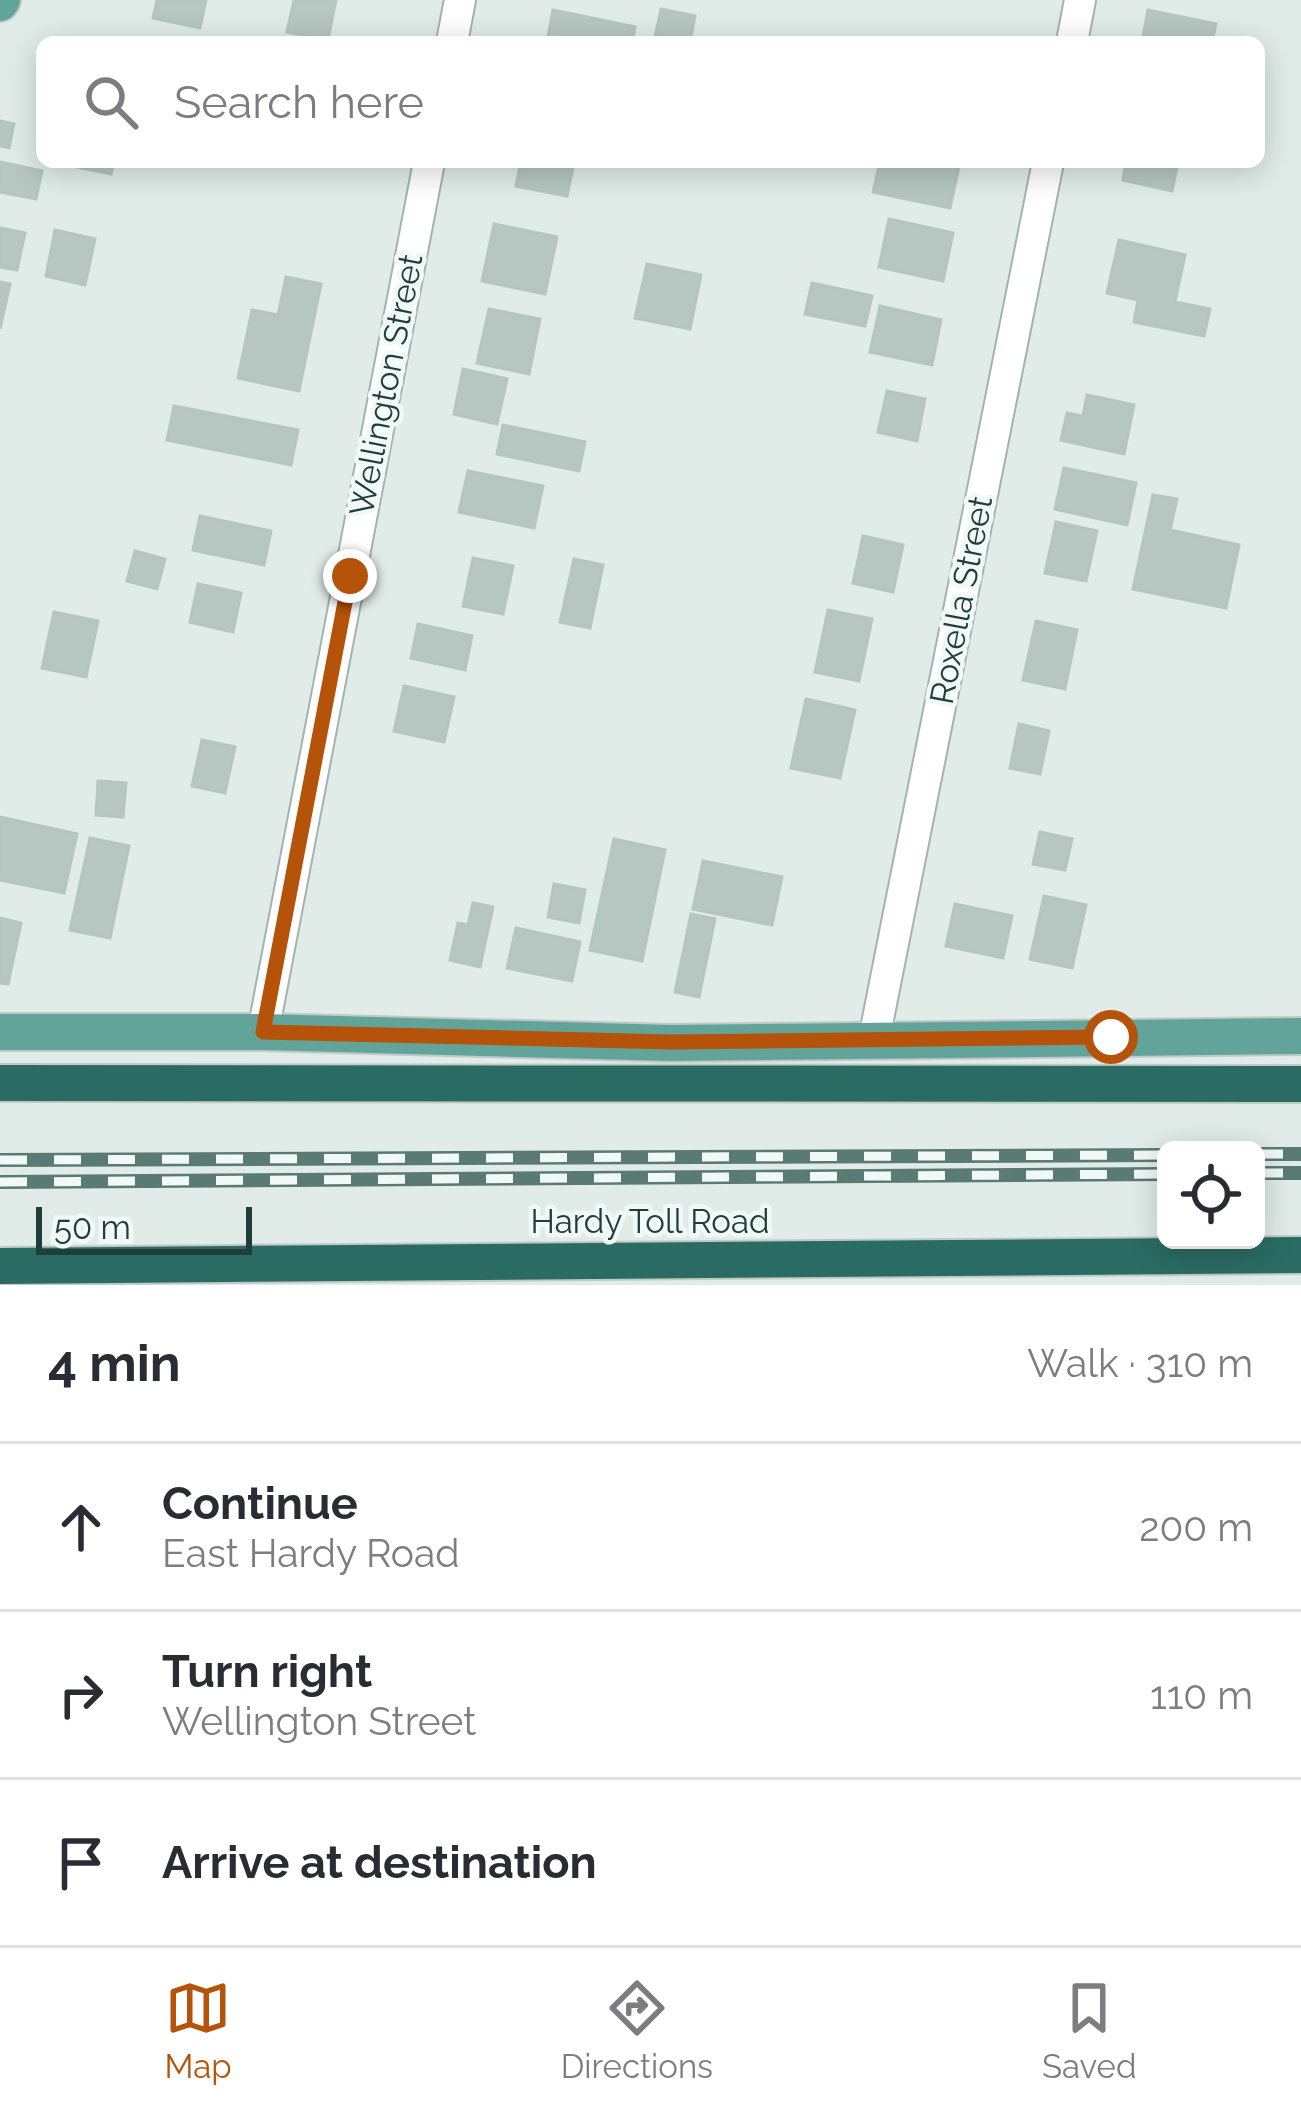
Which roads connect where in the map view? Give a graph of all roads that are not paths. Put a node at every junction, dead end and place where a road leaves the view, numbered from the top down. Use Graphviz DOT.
graph roads {
  1 [pos="460,0"];
  2 [pos="1080,0"];
  3 [pos="453,36"];
  4 [pos="1073,36"];
  5 [pos="428,168"];
  6 [pos="1047,168"];
  7 [pos="0,1032"];
  8 [pos="263,1032"];
  9 [pos="1301,1036"];
  10 [pos="874,1039"];
  11 [pos="0,1083"];
  12 [pos="1301,1084"];
  13 [pos="1301,1255"];
  14 [pos="0,1266"];
  1 -- 3 [label="street"];
  2 -- 4 [label="street"];
  5 -- 8 [label="street, Wellington Street"];
  6 -- 10 [label="street, Roxella Street"];
  7 -- 8 [label="main road"];
  8 -- 10 [label="main road"];
  9 -- 10 [label="main road"];
  11 -- 12 [label="highway"];
  13 -- 14 [label="highway, Hardy Toll Road"];
}
